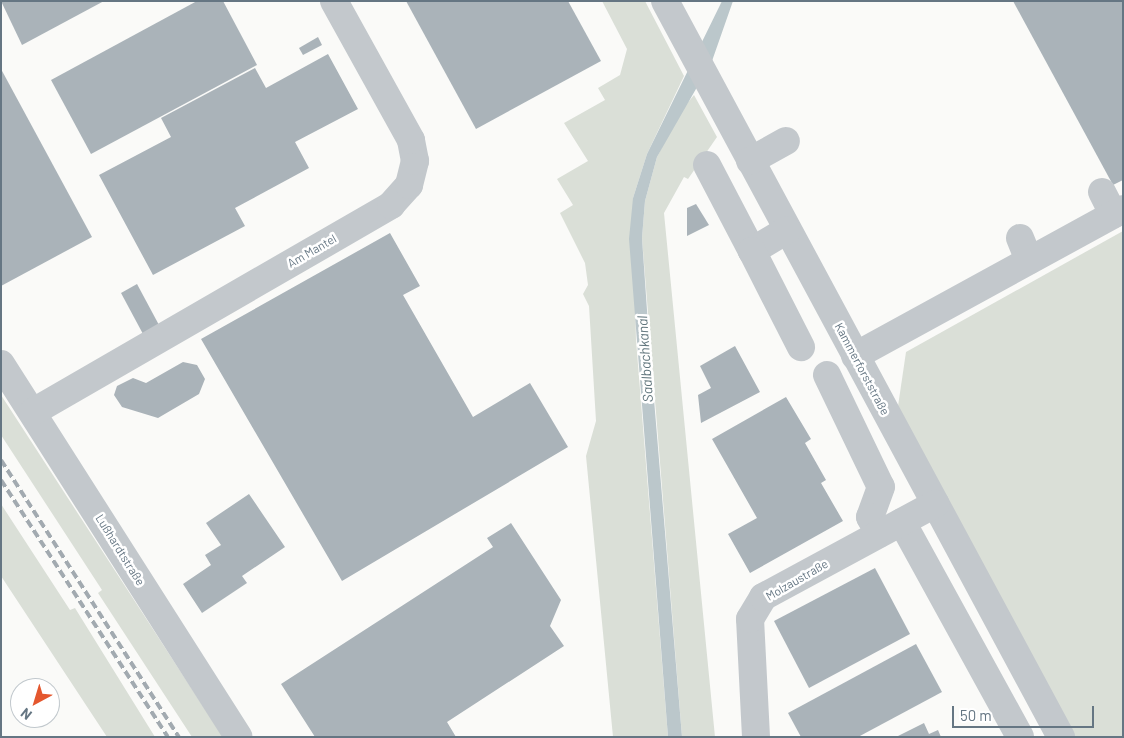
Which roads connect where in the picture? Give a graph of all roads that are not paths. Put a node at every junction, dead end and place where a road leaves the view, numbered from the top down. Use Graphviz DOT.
graph roads {
  1 [pos="334,1"];
  2 [pos="670,11"];
  3 [pos="786,141"];
  4 [pos="750,161"];
  5 [pos="707,165"];
  6 [pos="1112,205"];
  7 [pos="787,230"];
  8 [pos="752,251"];
  9 [pos="801,347"];
  10 [pos="855,356"];
  11 [pos="1,364"];
  12 [pos="827,375"];
  13 [pos="33,412"];
  14 [pos="935,504"];
  15 [pos="891,528"];
  16 [pos="239,737"];
  17 [pos="756,737"];
  18 [pos="1020,737"];
  19 [pos="1061,737"];
  1 -- 13 [label="street, Am Mantel"];
  2 -- 4 [label="street, Kammerforststraße"];
  3 -- 4 [label="street"];
  4 -- 7 [label="street, Kammerforststraße"];
  5 -- 8 [label="street"];
  6 -- 10 [label="street"];
  7 -- 8 [label="street"];
  7 -- 10 [label="street, Kammerforststraße"];
  8 -- 9 [label="street"];
  10 -- 14 [label="street, Kammerforststraße"];
  11 -- 13 [label="street, Lußhardtstraße"];
  12 -- 15 [label="street"];
  13 -- 16 [label="street, Lußhardtstraße"];
  14 -- 15 [label="street, Molzaustraße"];
  14 -- 19 [label="street, Kammerforststraße"];
  15 -- 17 [label="street, Molzaustraße"];
  15 -- 18 [label="street"];
}
